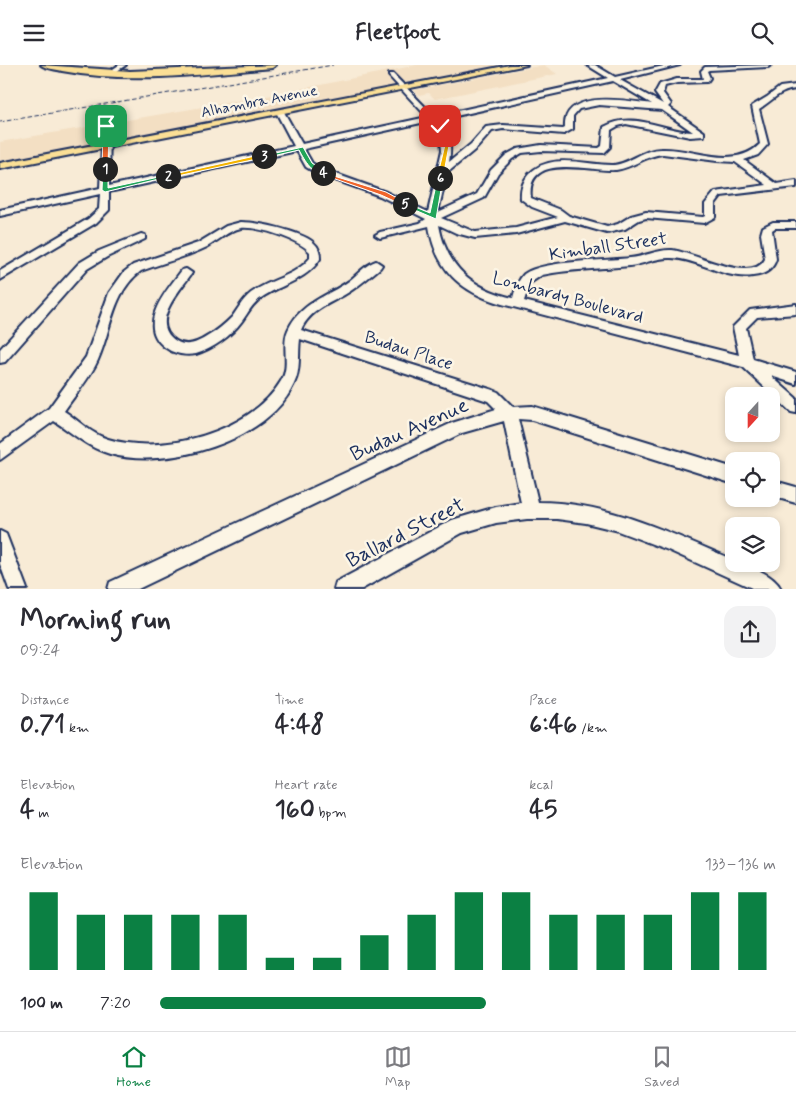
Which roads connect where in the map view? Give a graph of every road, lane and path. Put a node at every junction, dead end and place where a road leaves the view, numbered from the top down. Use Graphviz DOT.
graph roads {
  1 [pos="46,65"];
  2 [pos="123,65"];
  3 [pos="272,65"];
  4 [pos="524,65"];
  5 [pos="590,65"];
  6 [pos="677,65"];
  7 [pos="740,65"];
  8 [pos="768,65"];
  9 [pos="61,66"];
  10 [pos="109,73"];
  11 [pos="391,75"];
  12 [pos="614,79"];
  13 [pos="796,87"];
  14 [pos="405,88"];
  15 [pos="664,107"];
  16 [pos="280,113"];
  17 [pos="434,119"];
  18 [pos="106,126"];
  19 [pos="106,146"];
  20 [pos="301,148"];
  21 [pos="737,159"];
  22 [pos="0,166"];
  23 [pos="441,173"];
  24 [pos="796,184"];
  25 [pos="774,185"];
  26 [pos="105,190"];
  27 [pos="0,213"];
  28 [pos="434,217"];
  29 [pos="565,218"];
  30 [pos="796,225"];
  31 [pos="380,235"];
  32 [pos="141,237"];
  33 [pos="376,265"];
  34 [pos="186,273"];
  35 [pos="0,277"];
  36 [pos="518,303"];
  37 [pos="796,309"];
  38 [pos="293,333"];
  39 [pos="0,358"];
  40 [pos="746,363"];
  41 [pos="796,378"];
  42 [pos="796,407"];
  43 [pos="509,412"];
  44 [pos="54,413"];
  45 [pos="0,453"];
  46 [pos="725,473"];
  47 [pos="780,491"];
  48 [pos="796,495"];
  49 [pos="531,509"];
  50 [pos="0,540"];
  51 [pos="120,588"];
  52 [pos="18,589"];
  53 [pos="343,589"];
  54 [pos="772,589"];
  1 -- 9 [label="main road"];
  2 -- 10 [label="street"];
  3 -- 10 [label="main road"];
  4 -- 14 [label="main road, Alhambra Avenue"];
  5 -- 12 [label="street"];
  6 -- 12 [label="street"];
  7 -- 8 [label="street"];
  7 -- 15 [label="street"];
  9 -- 10 [label="main road"];
  11 -- 14 [label="street, Lombardy Boulevard"];
  12 -- 15 [label="street"];
  12 -- 17 [label="street"];
  13 -- 21 [label="street"];
  14 -- 16 [label="main road, Alhambra Avenue"];
  14 -- 17 [label="street, Lombardy Boulevard"];
  15 -- 23 [label="street"];
  15 -- 28 [label="street"];
  16 -- 19 [label="main road, Alhambra Avenue"];
  16 -- 20 [label="street"];
  17 -- 20 [label="street"];
  17 -- 23 [label="street, Lombardy Boulevard"];
  18 -- 19 [label="street"];
  19 -- 22 [label="main road, Alhambra Avenue"];
  19 -- 26 [label="street"];
  20 -- 26 [label="street"];
  20 -- 28 [label="street"];
  21 -- 25 [label="street"];
  21 -- 29 [label="street"];
  23 -- 28 [label="street, Lombardy Boulevard"];
  24 -- 25 [label="street"];
  25 -- 29 [label="street"];
  26 -- 27 [label="street"];
  26 -- 35 [label="street"];
  28 -- 29 [label="street"];
  28 -- 31 [label="street"];
  28 -- 36 [label="street, Lombardy Boulevard"];
  30 -- 36 [label="street, Kimball Street"];
  32 -- 39 [label="street"];
  33 -- 38 [label="street"];
  34 -- 44 [label="street"];
  36 -- 40 [label="street, Lombardy Boulevard"];
  37 -- 40 [label="street"];
  38 -- 43 [label="street, Budau Place"];
  38 -- 44 [label="street"];
  40 -- 41 [label="street"];
  40 -- 42 [label="street, Lombardy Boulevard"];
  43 -- 46 [label="street, Budau Avenue"];
  43 -- 49 [label="street"];
  43 -- 51 [label="street, Budau Avenue"];
  44 -- 45 [label="street"];
  47 -- 48 [label="street"];
  49 -- 53 [label="street, Ballard Street"];
  49 -- 54 [label="street, Ballard Street"];
  50 -- 52 [label="street"];
}
